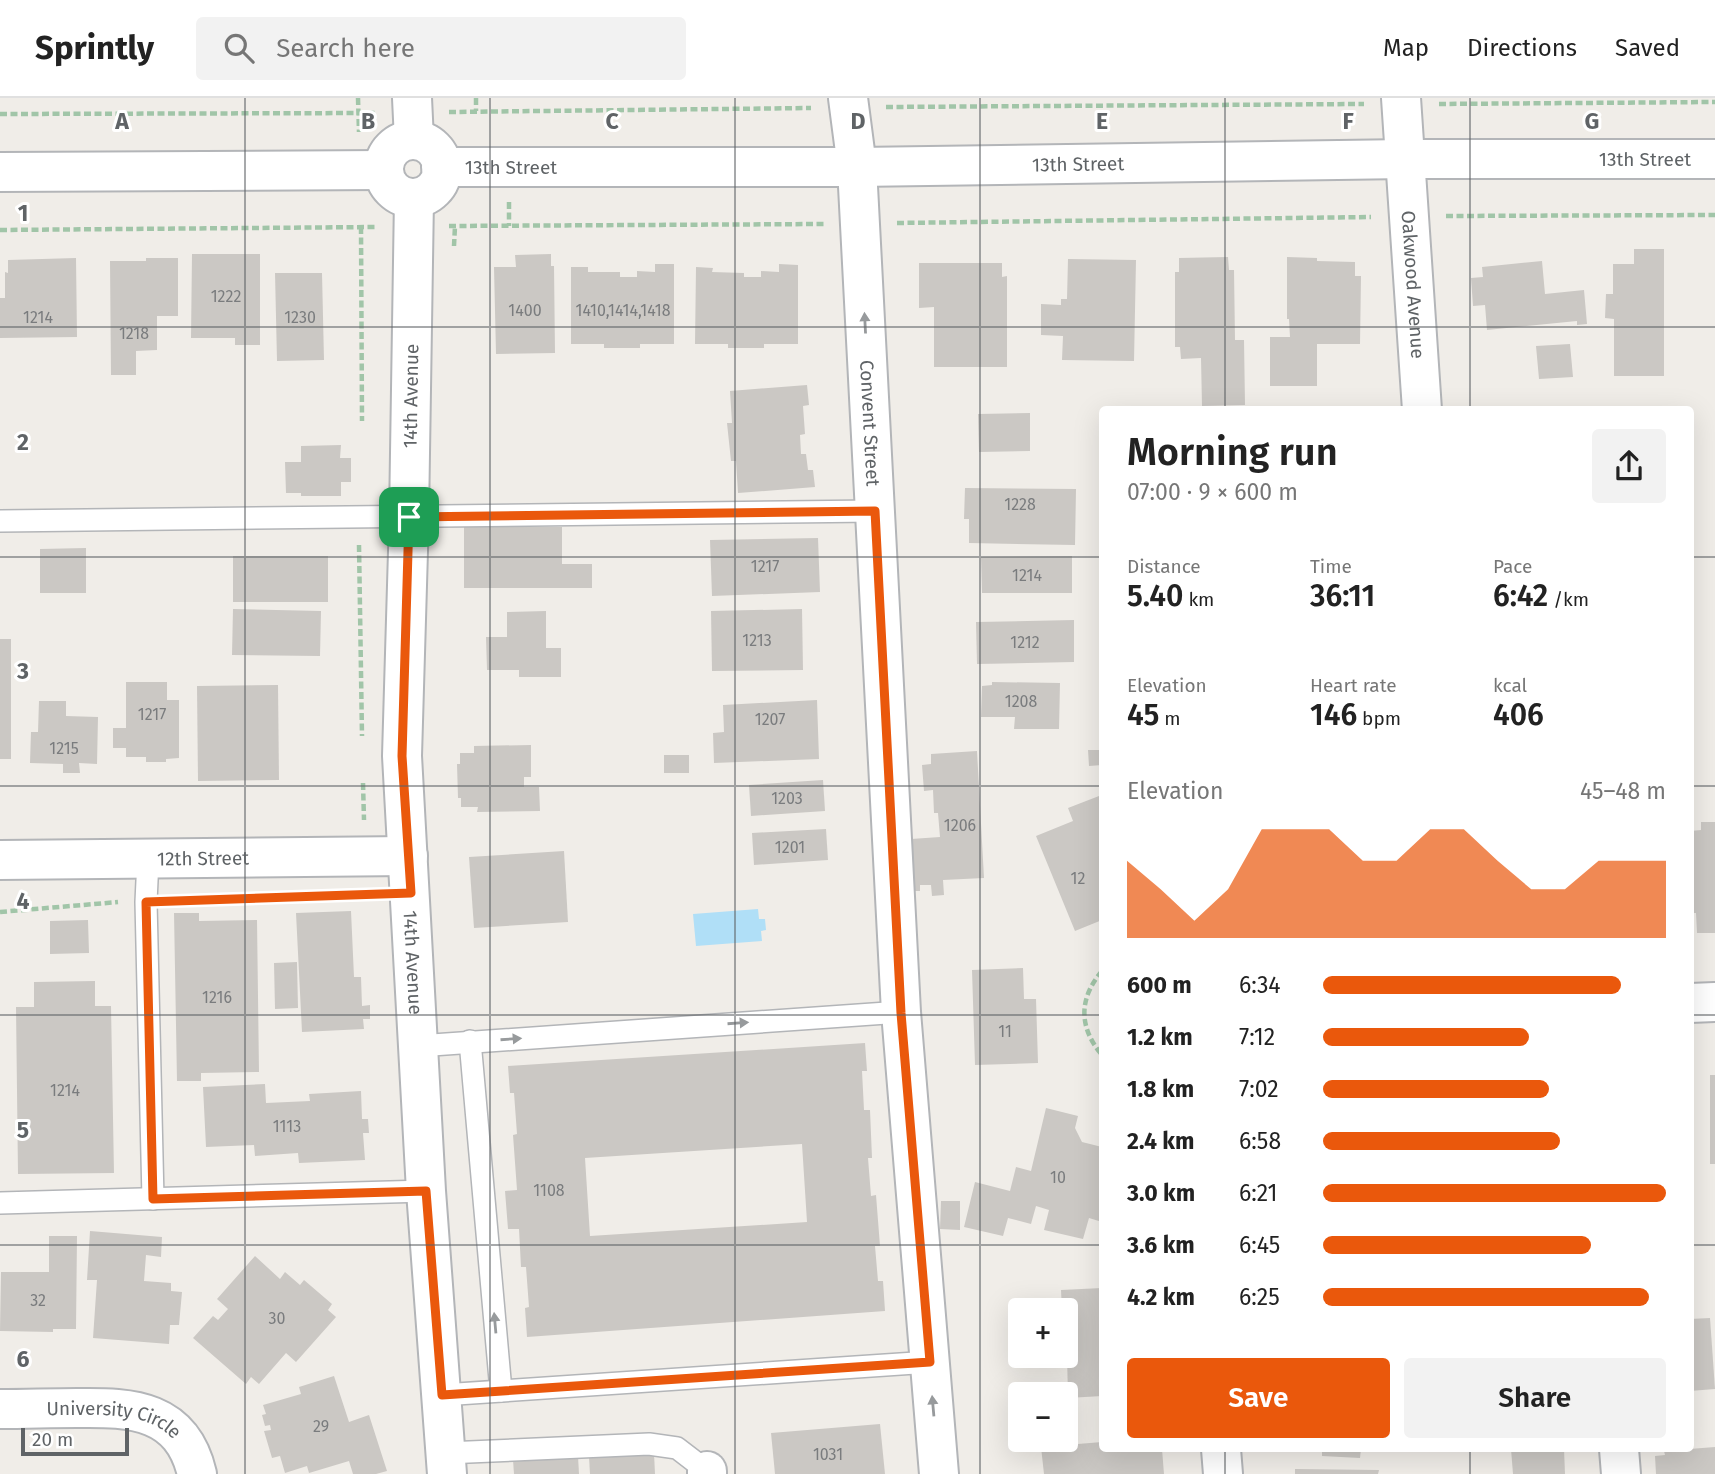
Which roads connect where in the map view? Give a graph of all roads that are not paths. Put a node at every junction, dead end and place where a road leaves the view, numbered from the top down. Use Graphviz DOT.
graph roads {
  1 [pos="1401,101"];
  2 [pos="849,103"];
  3 [pos="413,117"];
  4 [pos="1406,159"];
  5 [pos="1715,159"];
  6 [pos="441,167"];
  7 [pos="857,167"];
  8 [pos="384,170"];
  9 [pos="0,172"];
  10 [pos="414,198"];
  11 [pos="1422,406"];
  12 [pos="875,511"];
  13 [pos="409,517"];
  14 [pos="0,522"];
  15 [pos="408,856"];
  16 [pos="148,859"];
  17 [pos="0,860"];
  18 [pos="1715,1002"];
  19 [pos="1694,1003"];
  20 [pos="901,1013"];
  21 [pos="470,1041"];
  22 [pos="418,1046"];
  23 [pos="426,1191"];
  24 [pos="153,1199"];
  25 [pos="0,1203"];
  26 [pos="930,1362"];
  27 [pos="501,1391"];
  28 [pos="442,1395"];
  29 [pos="0,1409"];
  30 [pos="1221,1452"];
  31 [pos="1619,1452"];
  32 [pos="447,1464"];
  33 [pos="707,1473"];
  34 [pos="197,1474"];
  35 [pos="939,1474"];
  36 [pos="1223,1474"];
  37 [pos="1621,1474"];
  1 -- 4 [label="street, Oakwood Avenue"];
  2 -- 7 [label="street, Convent Street"];
  3 -- 6 [label="street, 13th Street"];
  3 -- 8 [label="street"];
  4 -- 5 [label="street, 13th Street"];
  4 -- 7 [label="street, 13th Street"];
  4 -- 11 [label="street, Oakwood Avenue"];
  6 -- 7 [label="street, 13th Street"];
  6 -- 10 [label="street, 13th Street"];
  12 -- 7 [label="street, Convent Street, one-way"];
  8 -- 9 [label="street"];
  8 -- 10 [label="street"];
  10 -- 13 [label="street, 14th Avenue"];
  12 -- 13 [label="lane"];
  12 -- 20 [label="street, Convent Street"];
  13 -- 14 [label="lane"];
  13 -- 15 [label="street, 14th Avenue"];
  15 -- 16 [label="street, 12th Street"];
  15 -- 22 [label="street, 14th Avenue"];
  16 -- 17 [label="street, 12th Street"];
  16 -- 24 [label="lane"];
  18 -- 19 [label="street"];
  21 -- 20 [label="lane, one-way"];
  20 -- 26 [label="street, Convent Street"];
  21 -- 22 [label="lane"];
  27 -- 21 [label="lane, one-way"];
  22 -- 23 [label="street, 14th Avenue"];
  23 -- 24 [label="lane"];
  23 -- 28 [label="street, 14th Avenue"];
  24 -- 25 [label="lane"];
  26 -- 27 [label="lane"];
  35 -- 26 [label="street, Convent Street, one-way"];
  27 -- 28 [label="lane"];
  28 -- 32 [label="street, 14th Avenue"];
  29 -- 34 [label="street, University Circle"];
  30 -- 36 [label="street"];
  31 -- 37 [label="street"];
  32 -- 33 [label="lane"];
}
